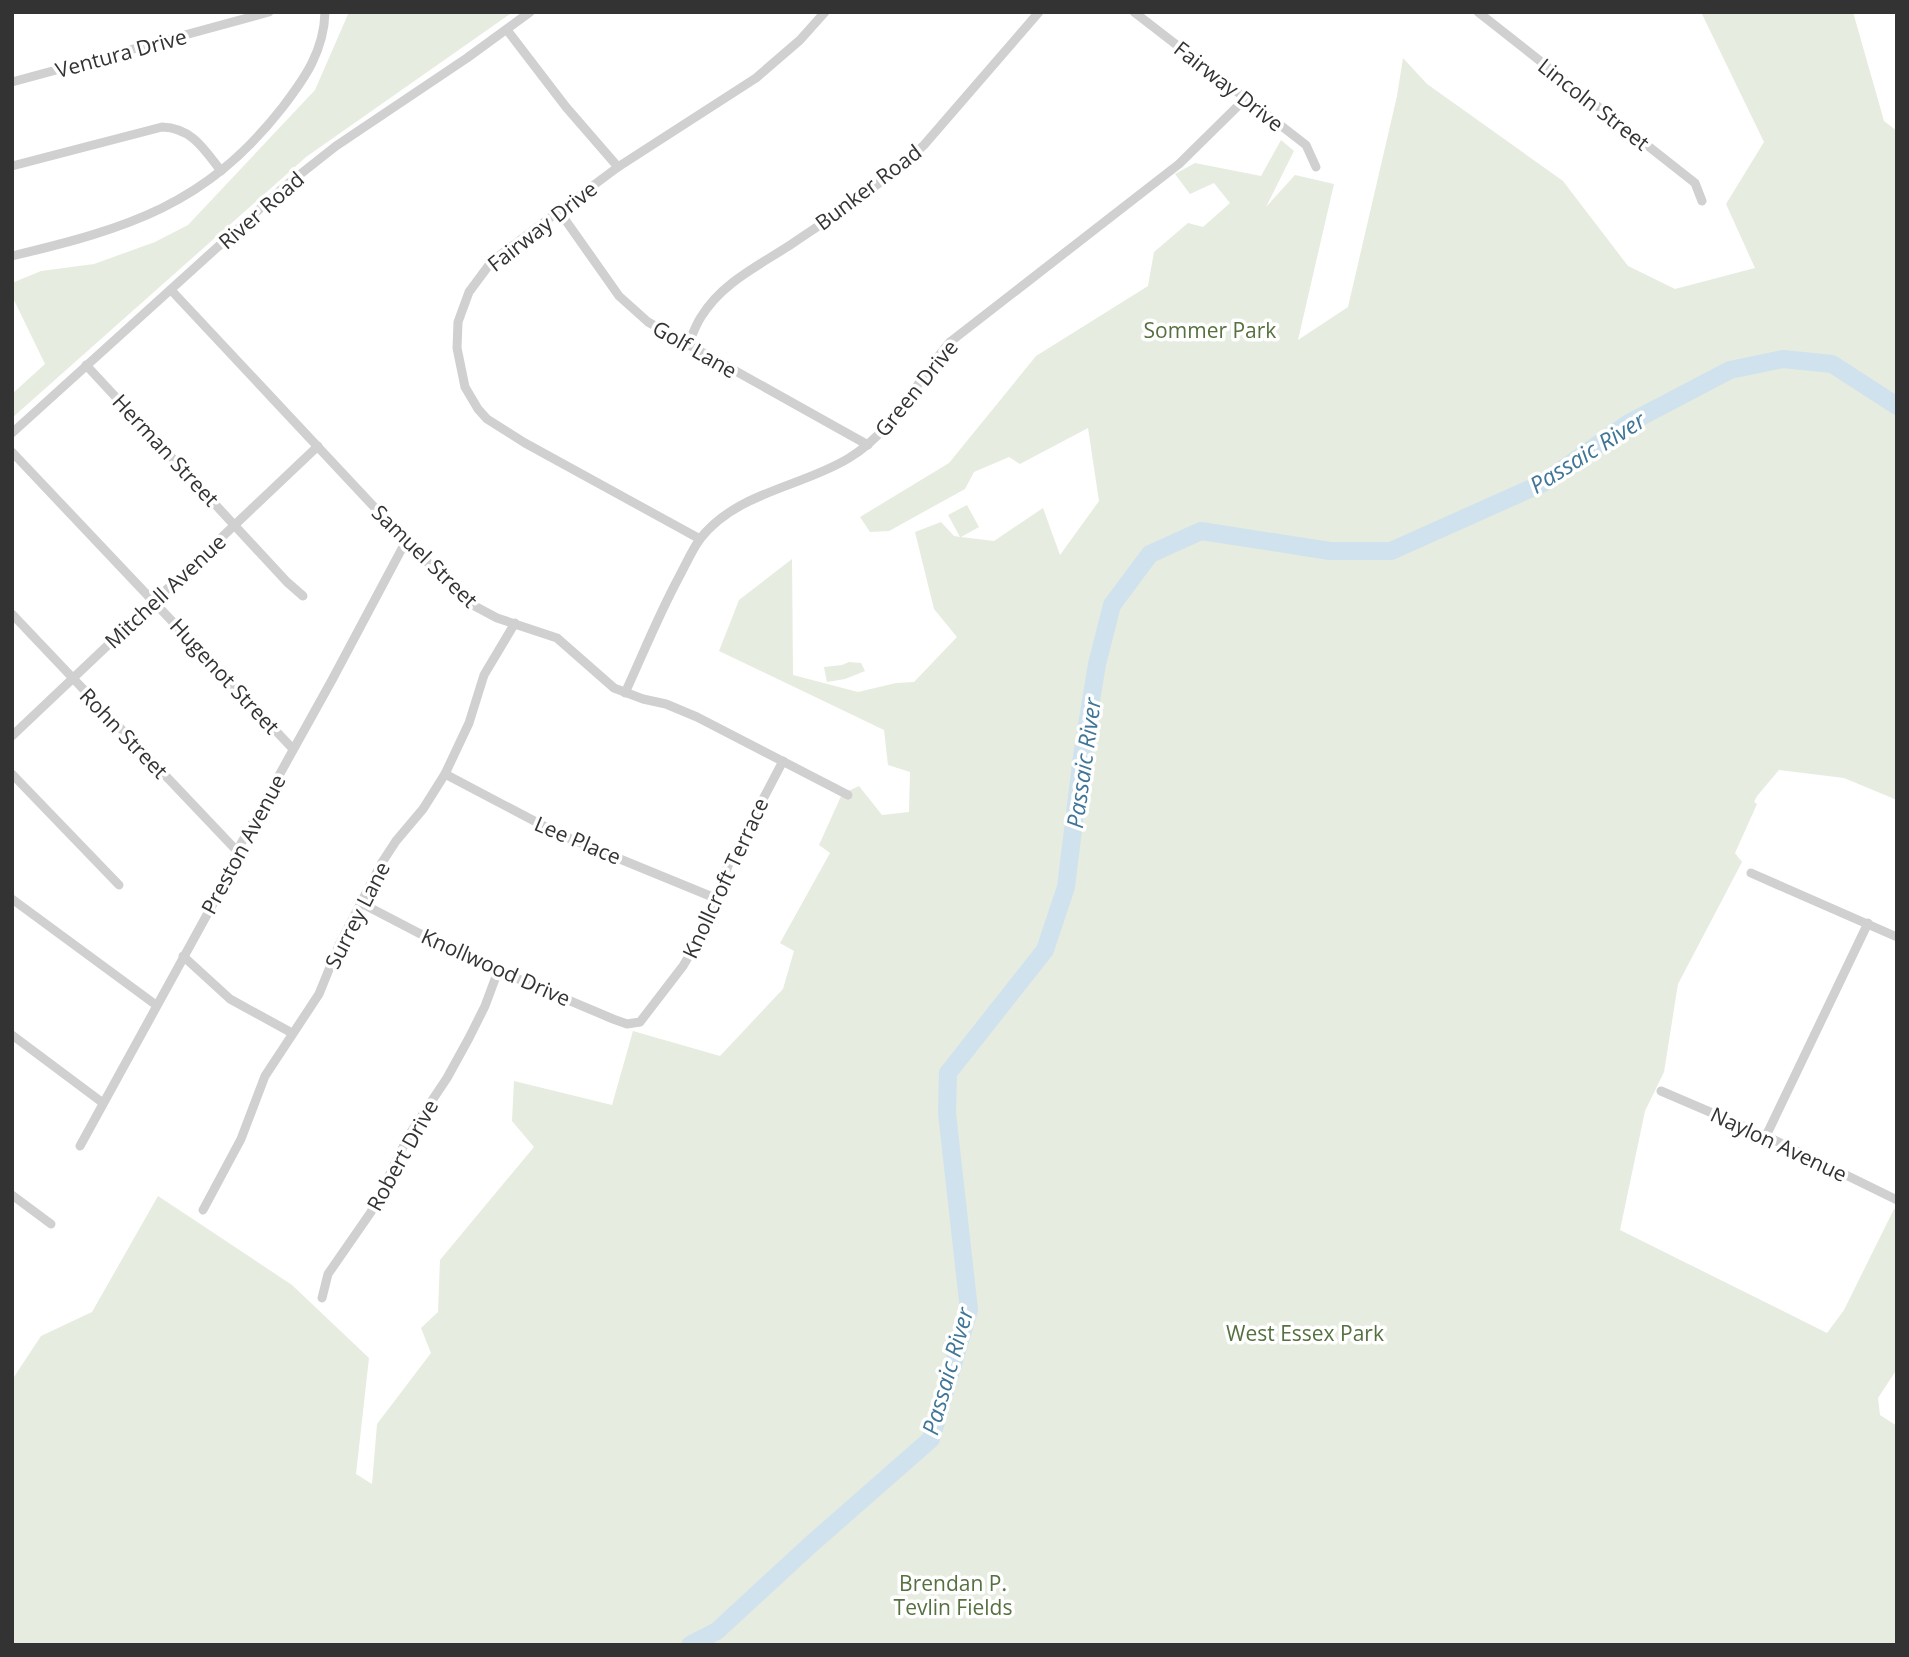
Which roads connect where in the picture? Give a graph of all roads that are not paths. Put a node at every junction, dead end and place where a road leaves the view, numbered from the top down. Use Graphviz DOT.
graph roads {
  1 [pos="269,12"];
  2 [pos="325,12"];
  3 [pos="530,12"];
  4 [pos="825,12"];
  5 [pos="1039,12"];
  6 [pos="1134,12"];
  7 [pos="1478,12"];
  8 [pos="507,30"];
  9 [pos="12,82"];
  10 [pos="1245,99"];
  11 [pos="12,166"];
  12 [pos="618,167"];
  13 [pos="1316,167"];
  14 [pos="221,171"];
  15 [pos="1702,201"];
  16 [pos="559,211"];
  17 [pos="12,256"];
  18 [pos="171,290"];
  19 [pos="687,346"];
  20 [pos="86,365"];
  21 [pos="12,433"];
  22 [pos="868,445"];
  23 [pos="318,446"];
  24 [pos="12,452"];
  25 [pos="235,525"];
  26 [pos="700,539"];
  27 [pos="406,541"];
  28 [pos="303,596"];
  29 [pos="155,601"];
  30 [pos="12,614"];
  31 [pos="515,623"];
  32 [pos="72,679"];
  33 [pos="625,693"];
  34 [pos="12,736"];
  35 [pos="293,749"];
  36 [pos="783,761"];
  37 [pos="12,774"];
  38 [pos="445,774"];
  39 [pos="848,795"];
  40 [pos="237,851"];
  41 [pos="1751,873"];
  42 [pos="119,885"];
  43 [pos="715,898"];
  44 [pos="12,899"];
  45 [pos="361,903"];
  46 [pos="1868,923"];
  47 [pos="1897,937"];
  48 [pos="183,956"];
  49 [pos="498,971"];
  50 [pos="156,1005"];
  51 [pos="634,1023"];
  52 [pos="292,1032"];
  53 [pos="12,1035"];
  54 [pos="1661,1091"];
  55 [pos="103,1103"];
  56 [pos="1766,1136"];
  57 [pos="80,1146"];
  58 [pos="12,1195"];
  59 [pos="1897,1200"];
  60 [pos="203,1210"];
  61 [pos="51,1224"];
  62 [pos="322,1298"];
  1 -- 9 [label="street, Ventura Drive"];
  2 -- 14 [label="street"];
  3 -- 8 [label="street, River Road"];
  4 -- 12 [label="street, Fairway Drive"];
  5 -- 19 [label="street, Bunker Road"];
  6 -- 10 [label="street, Fairway Drive"];
  7 -- 15 [label="street, Lincoln Street"];
  8 -- 12 [label="street"];
  8 -- 18 [label="street, River Road"];
  10 -- 13 [label="street, Fairway Drive"];
  10 -- 22 [label="street, Green Drive"];
  11 -- 14 [label="street"];
  12 -- 16 [label="street, Fairway Drive"];
  14 -- 17 [label="street"];
  16 -- 19 [label="street, Golf Lane"];
  16 -- 26 [label="street, Fairway Drive"];
  18 -- 20 [label="street, River Road"];
  18 -- 23 [label="street, Samuel Street"];
  19 -- 22 [label="street, Golf Lane"];
  20 -- 21 [label="street, River Road"];
  20 -- 25 [label="street, Herman Street"];
  22 -- 26 [label="street, Green Drive"];
  23 -- 25 [label="street, Mitchell Avenue"];
  23 -- 27 [label="street, Samuel Street"];
  24 -- 29 [label="street, Hugenot Street"];
  25 -- 28 [label="street, Herman Street"];
  25 -- 29 [label="street, Mitchell Avenue"];
  26 -- 33 [label="street, Green Drive"];
  27 -- 31 [label="street, Samuel Street"];
  27 -- 35 [label="street, Preston Avenue"];
  29 -- 32 [label="street, Mitchell Avenue"];
  29 -- 35 [label="street, Hugenot Street"];
  30 -- 32 [label="street, Rohn Street"];
  31 -- 33 [label="street, Samuel Street"];
  31 -- 38 [label="street, Surrey Lane"];
  32 -- 34 [label="street, Mitchell Avenue"];
  32 -- 40 [label="street, Rohn Street"];
  33 -- 36 [label="street, Samuel Street"];
  35 -- 40 [label="street, Preston Avenue"];
  36 -- 39 [label="street, Samuel Street"];
  36 -- 43 [label="street, Knollcroft Terrace"];
  37 -- 42 [label="street"];
  38 -- 43 [label="street, Lee Place"];
  38 -- 45 [label="street, Surrey Lane"];
  40 -- 48 [label="street, Preston Avenue"];
  41 -- 46 [label="street"];
  43 -- 51 [label="street, Knollcroft Terrace"];
  44 -- 50 [label="street"];
  45 -- 49 [label="street, Knollwood Drive"];
  45 -- 52 [label="street, Surrey Lane"];
  46 -- 47 [label="street"];
  46 -- 56 [label="street"];
  48 -- 50 [label="street, Preston Avenue"];
  48 -- 52 [label="street"];
  49 -- 51 [label="street, Knollwood Drive"];
  49 -- 62 [label="street, Robert Drive"];
  50 -- 55 [label="street, Preston Avenue"];
  52 -- 60 [label="street, Surrey Lane"];
  53 -- 55 [label="street"];
  54 -- 56 [label="street, Naylon Avenue"];
  55 -- 57 [label="street, Preston Avenue"];
  56 -- 59 [label="street, Naylon Avenue"];
  58 -- 61 [label="street"];
}
